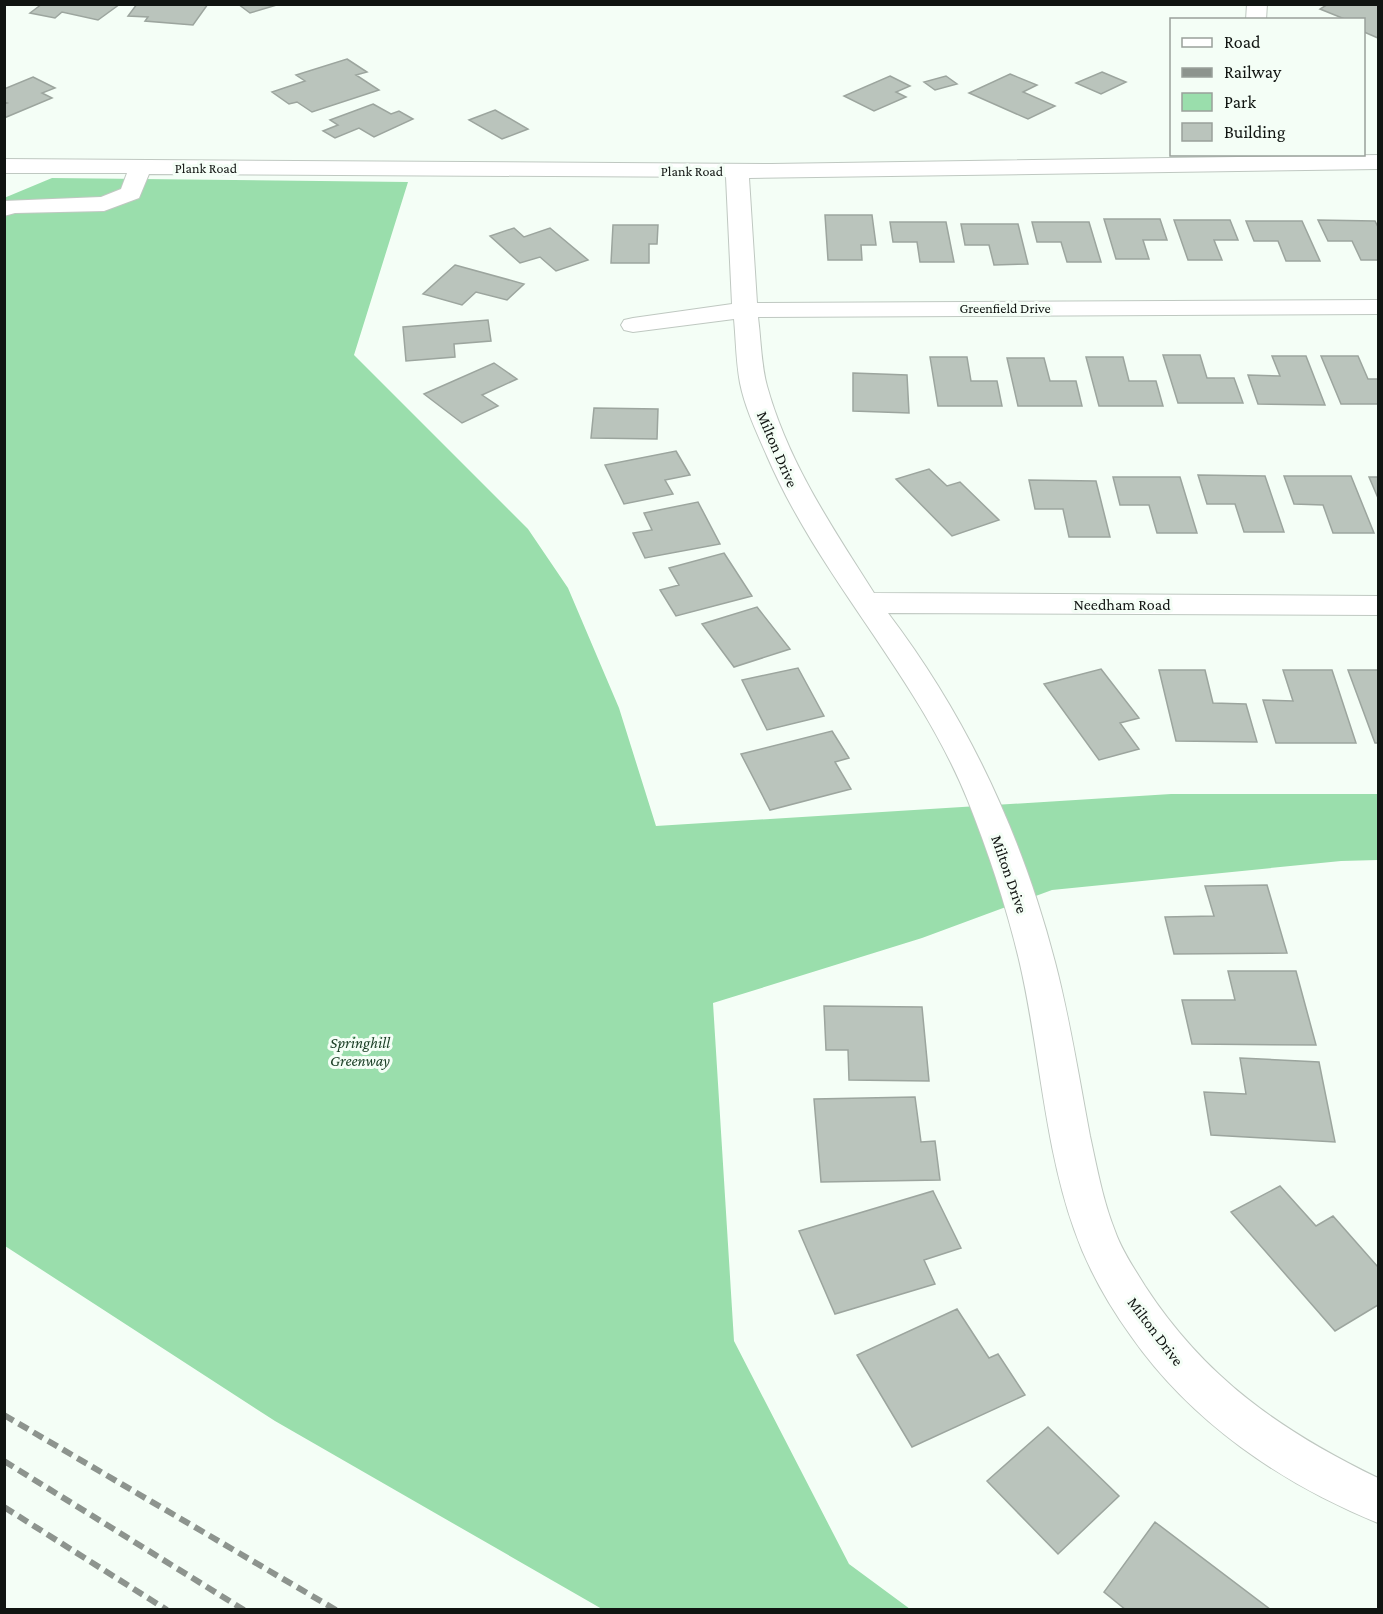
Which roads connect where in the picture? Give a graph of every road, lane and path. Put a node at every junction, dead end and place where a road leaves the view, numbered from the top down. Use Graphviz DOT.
graph roads {
  1 [pos="1273,159"];
  2 [pos="1378,162"];
  3 [pos="4,166"];
  4 [pos="140,167"];
  5 [pos="737,171"];
  6 [pos="4,209"];
  7 [pos="1378,307"];
  8 [pos="745,310"];
  9 [pos="633,324"];
  10 [pos="865,603"];
  11 [pos="1378,604"];
  12 [pos="1378,1501"];
  1 -- 2 [label="street, Plank Road"];
  1 -- 5 [label="street, Plank Road"];
  3 -- 4 [label="street, Plank Road"];
  4 -- 5 [label="street, Plank Road"];
  4 -- 6 [label="street"];
  5 -- 8 [label="street, Milton Drive"];
  7 -- 8 [label="street, Greenfield Drive"];
  8 -- 9 [label="street, Greenfield Drive"];
  8 -- 10 [label="street, Milton Drive"];
  10 -- 11 [label="street, Needham Road"];
  10 -- 12 [label="street, Milton Drive"];
}
